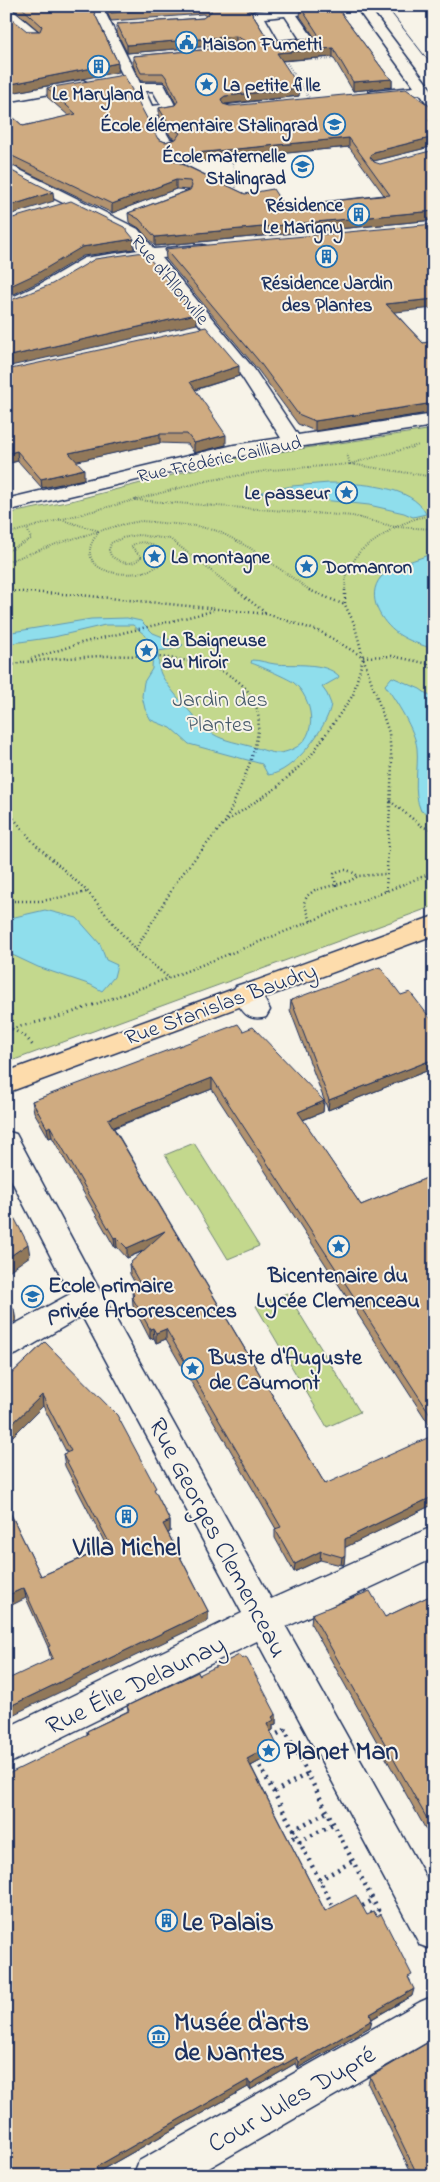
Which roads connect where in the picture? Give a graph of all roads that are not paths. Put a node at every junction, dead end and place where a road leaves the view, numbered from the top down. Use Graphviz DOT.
graph roads {
  1 [pos="95,6"];
  2 [pos="355,6"];
  3 [pos="6,12"];
  4 [pos="120,26"];
  5 [pos="105,28"];
  6 [pos="34,36"];
  7 [pos="268,46"];
  8 [pos="138,59"];
  9 [pos="121,60"];
  10 [pos="126,81"];
  11 [pos="96,82"];
  12 [pos="416,91"];
  13 [pos="359,97"];
  14 [pos="6,98"];
  15 [pos="434,103"];
  16 [pos="147,111"];
  17 [pos="171,144"];
  18 [pos="6,168"];
  19 [pos="74,202"];
  20 [pos="54,209"];
  21 [pos="132,214"];
  22 [pos="112,221"];
  23 [pos="220,248"];
  24 [pos="152,255"];
  25 [pos="6,306"];
  26 [pos="211,328"];
  27 [pos="188,331"];
  28 [pos="434,420"];
  29 [pos="292,441"];
  30 [pos="6,506"];
  31 [pos="434,925"];
  32 [pos="6,1083"];
  33 [pos="6,1142"];
  34 [pos="90,1300"];
  35 [pos="6,1345"];
  36 [pos="434,1542"];
  37 [pos="263,1620"];
  38 [pos="6,1747"];
  39 [pos="434,1931"];
  40 [pos="431,2018"];
  41 [pos="154,2176"];
  1 -- 5 [label="street"];
  2 -- 15 [label="street"];
  3 -- 6 [label="street"];
  4 -- 5 [label="street"];
  5 -- 9 [label="street"];
  7 -- 7 [label="street"];
  8 -- 9 [label="street"];
  9 -- 10 [label="street"];
  10 -- 16 [label="street"];
  10 -- 16 [label="street"];
  11 -- 14 [label="street"];
  12 -- 13 [label="street"];
  16 -- 17 [label="street"];
  18 -- 19 [label="street, Rue d'Allonville"];
  19 -- 20 [label="street"];
  19 -- 22 [label="street, Rue d'Allonville"];
  21 -- 22 [label="street"];
  22 -- 24 [label="street, Rue d'Allonville"];
  23 -- 24 [label="street"];
  24 -- 25 [label="street"];
  24 -- 26 [label="street, Rue d'Allonville"];
  26 -- 27 [label="street"];
  26 -- 29 [label="street, Rue d'Allonville"];
  28 -- 29 [label="street, Rue Frédéric Cailliaud"];
  29 -- 30 [label="street, Rue Frédéric Cailliaud"];
  31 -- 32 [label="main road, Rue Stanislas Baudry"];
  33 -- 34 [label="street, Rue Georges Clemenceau"];
  34 -- 35 [label="street"];
  34 -- 37 [label="street, Rue Georges Clemenceau"];
  36 -- 37 [label="street, Rue Élie Delaunay"];
  37 -- 38 [label="street, Rue Élie Delaunay"];
  37 -- 39 [label="street, Rue Georges Clemenceau"];
  40 -- 41 [label="street, Cour Jules Dupré"];
}
